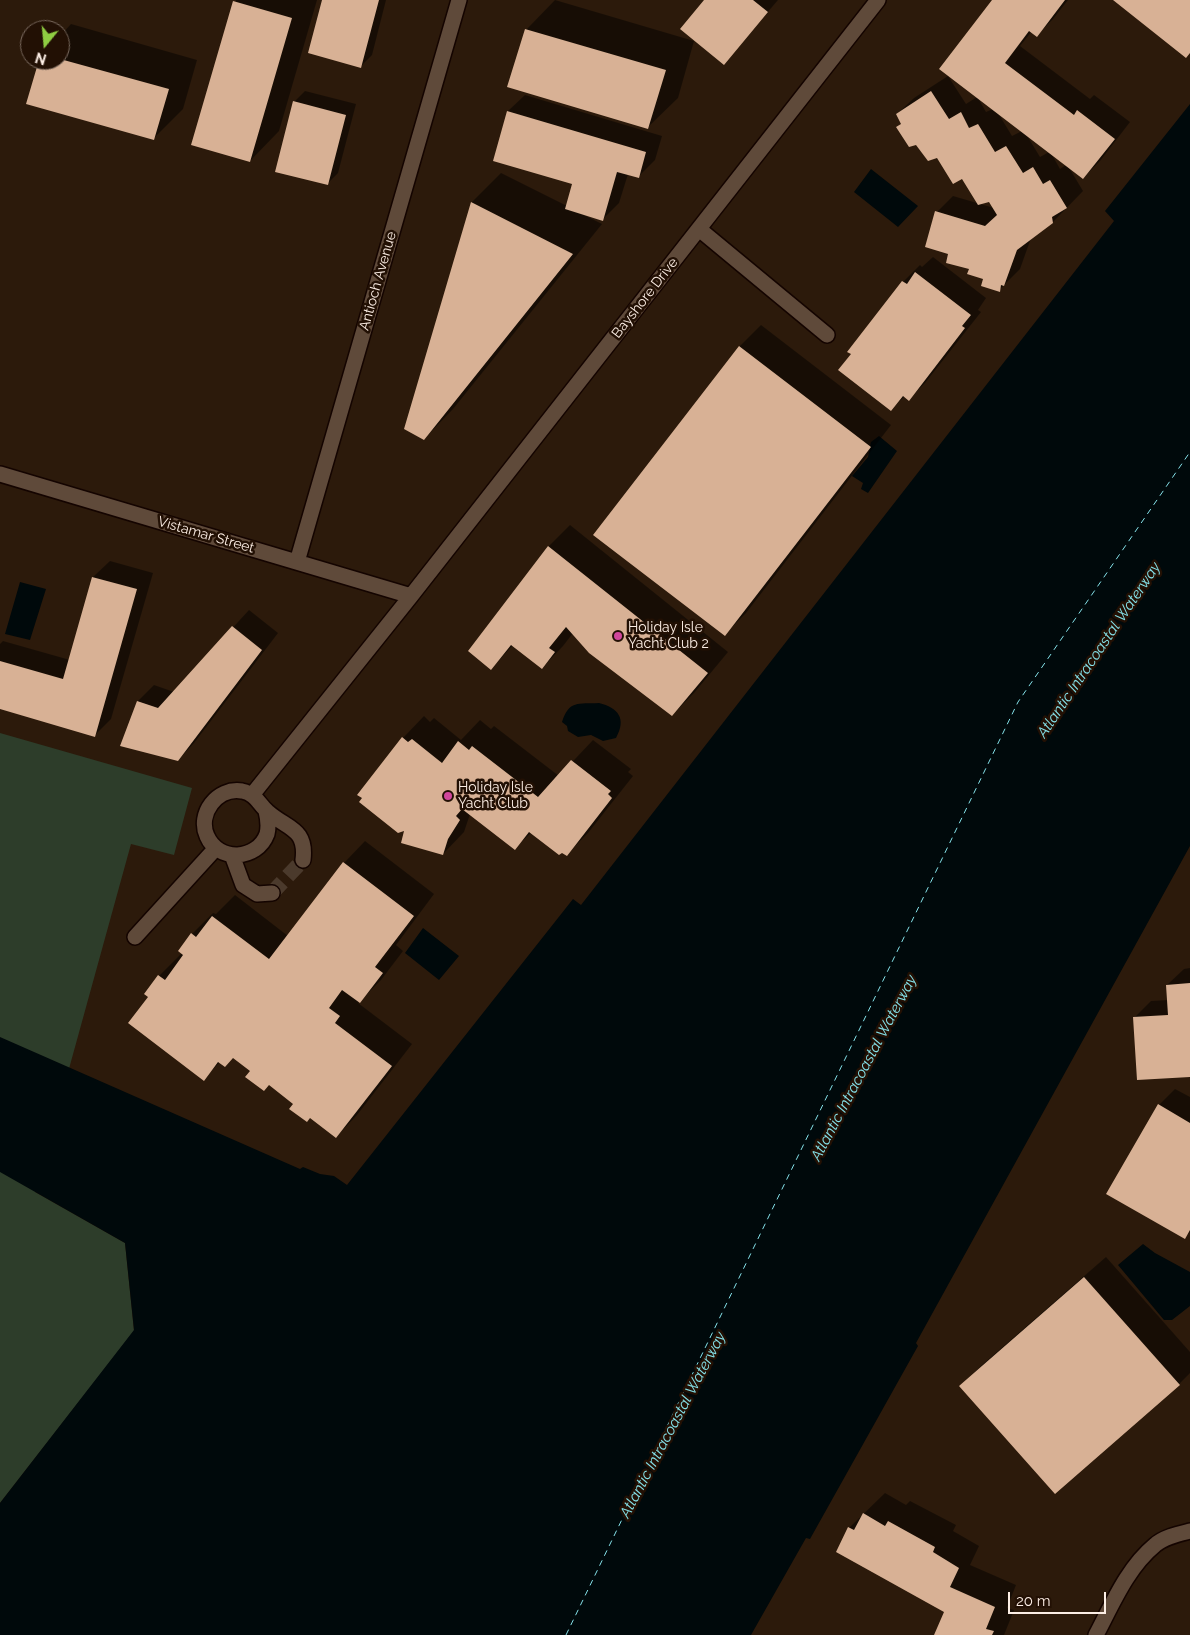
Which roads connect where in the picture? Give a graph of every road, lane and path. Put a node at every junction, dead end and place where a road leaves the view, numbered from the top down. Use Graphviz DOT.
graph roads {
  1 [pos="459,0"];
  2 [pos="878,0"];
  3 [pos="699,229"];
  4 [pos="827,334"];
  5 [pos="0,474"];
  6 [pos="296,562"];
  7 [pos="411,596"];
  8 [pos="252,795"];
  9 [pos="266,811"];
  10 [pos="216,848"];
  11 [pos="232,855"];
  12 [pos="304,860"];
  13 [pos="272,893"];
  14 [pos="135,936"];
  15 [pos="1190,1531"];
  16 [pos="1096,1635"];
  1 -- 6 [label="street, Antioch Avenue"];
  2 -- 3 [label="street, Bayshore Drive"];
  3 -- 4 [label="street"];
  3 -- 7 [label="street, Bayshore Drive"];
  5 -- 6 [label="street, Vistamar Street"];
  6 -- 7 [label="street, Vistamar Street"];
  7 -- 8 [label="street, Bayshore Drive"];
  8 -- 9 [label="street"];
  8 -- 10 [label="street"];
  9 -- 11 [label="street"];
  9 -- 12 [label="street"];
  10 -- 11 [label="street"];
  10 -- 14 [label="street"];
  11 -- 13 [label="street"];
  15 -- 16 [label="street"];
}
